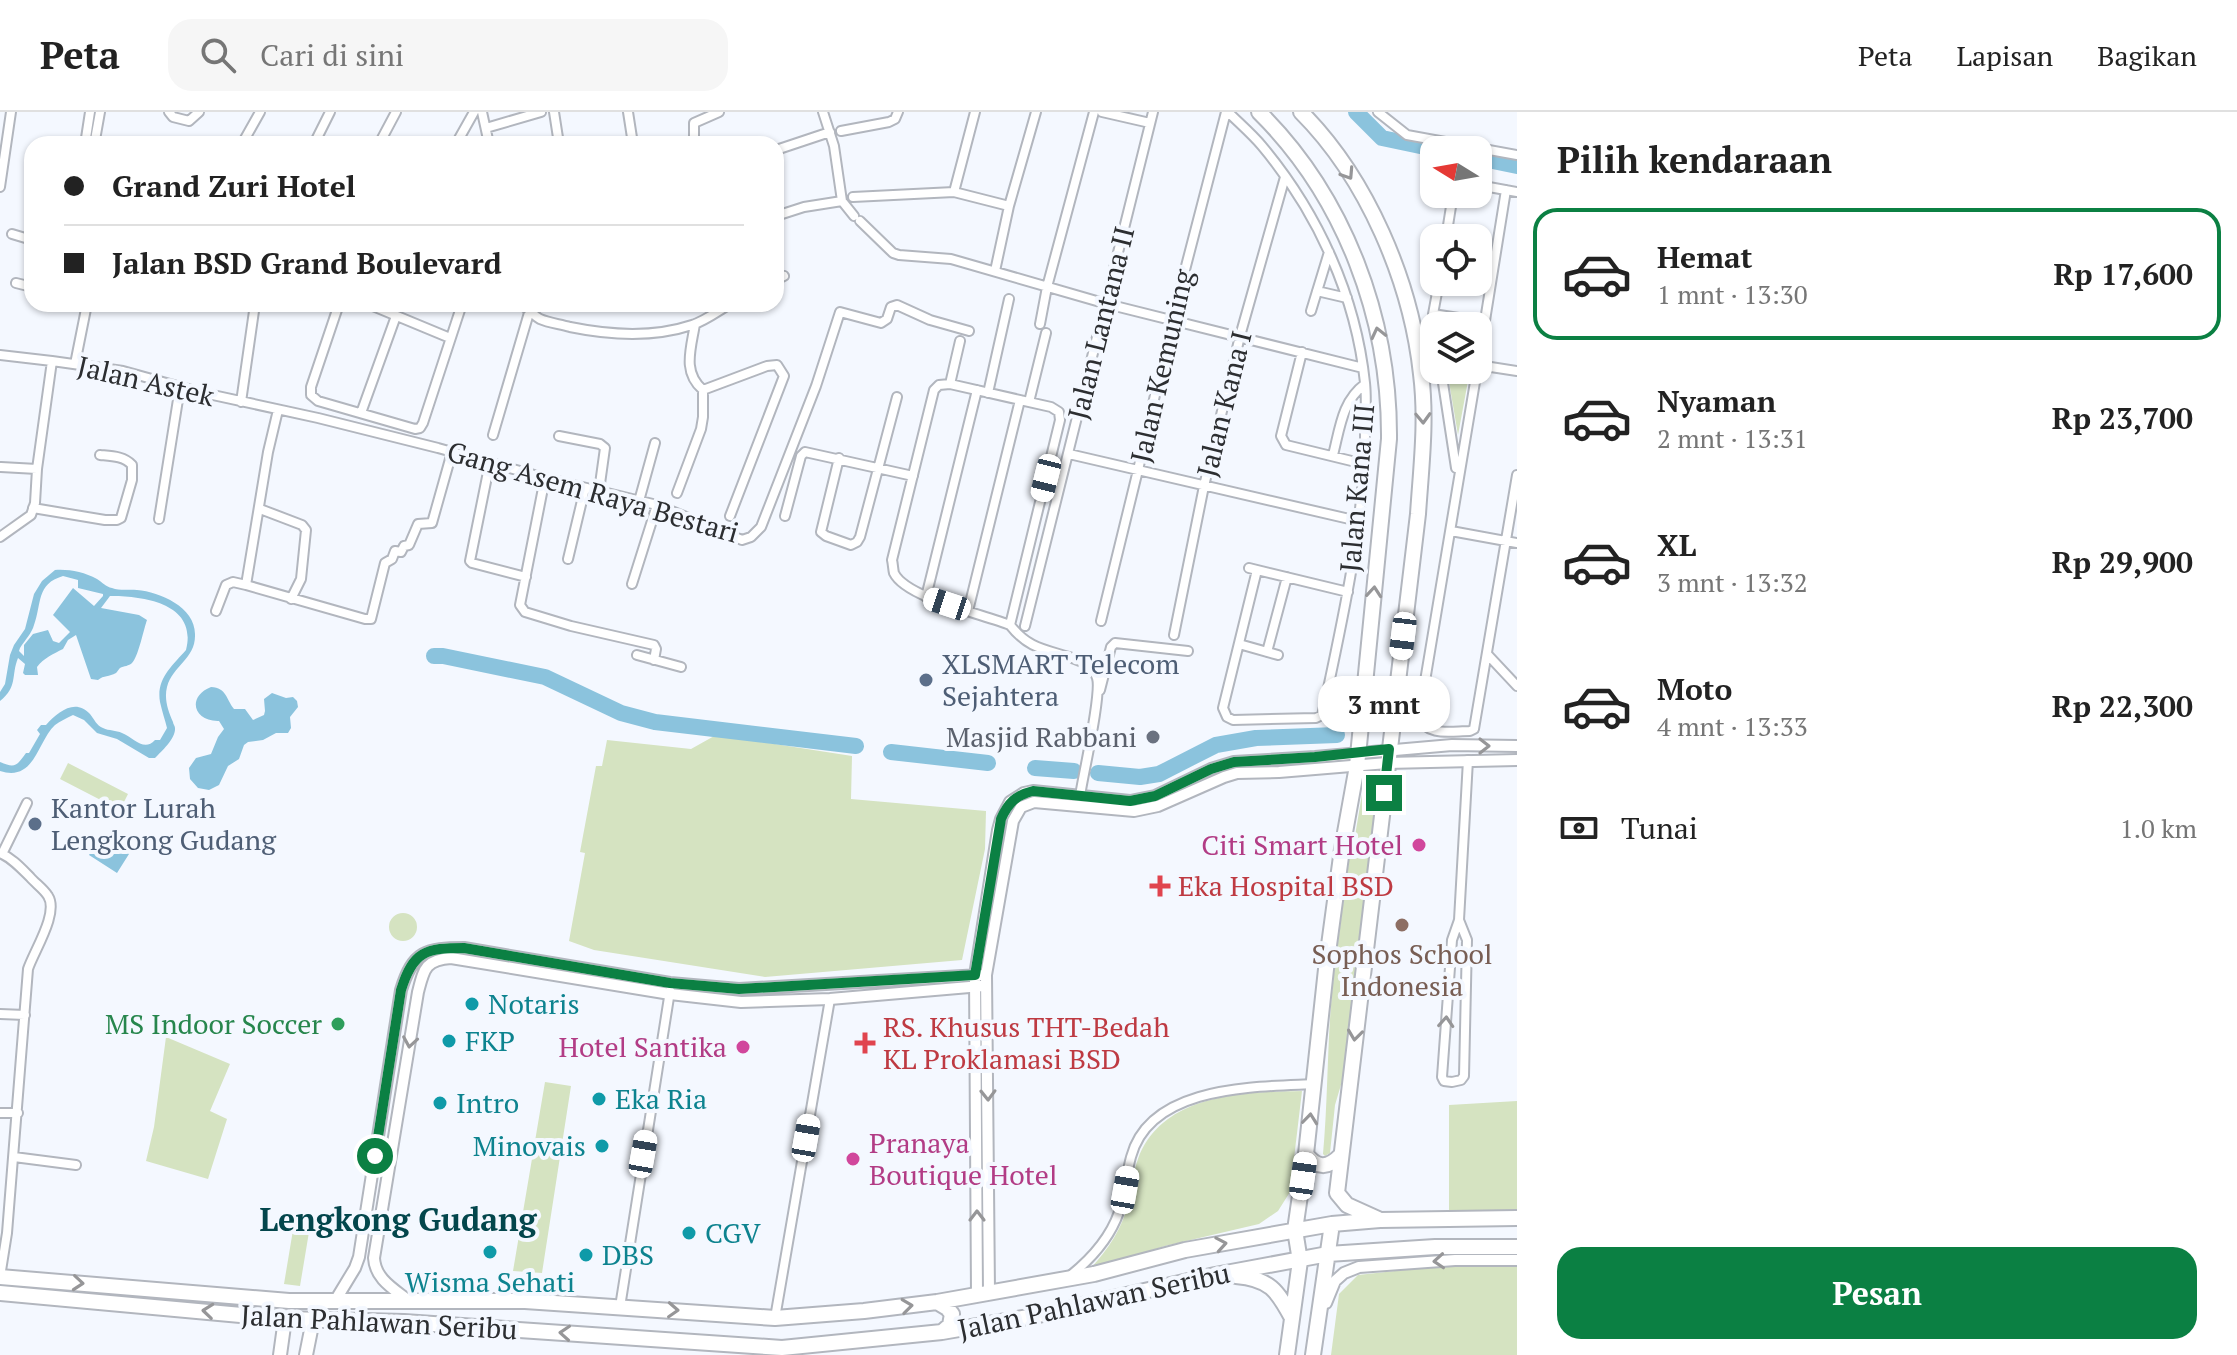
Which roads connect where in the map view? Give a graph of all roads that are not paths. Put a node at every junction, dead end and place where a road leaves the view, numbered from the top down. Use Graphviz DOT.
graph roads {
  1 [pos="11,112"];
  2 [pos="90,112"];
  3 [pos="100,112"];
  4 [pos="169,112"];
  5 [pos="199,112"];
  6 [pos="260,112"];
  7 [pos="330,112"];
  8 [pos="396,112"];
  9 [pos="474,112"];
  10 [pos="482,112"];
  11 [pos="541,112"];
  12 [pos="554,112"];
  13 [pos="628,112"];
  14 [pos="719,112"];
  15 [pos="823,112"];
  16 [pos="898,112"];
  17 [pos="975,112"];
  18 [pos="1036,112"];
  19 [pos="1094,112"];
  20 [pos="1102,112"];
  21 [pos="1153,112"];
  22 [pos="1227,112"];
  23 [pos="1259,112"];
  24 [pos="1301,112"];
  25 [pos="1383,114"];
  26 [pos="1150,123"];
  27 [pos="486,128"];
  28 [pos="841,131"];
  29 [pos="830,132"];
  30 [pos="90,136"];
  31 [pos="91,136"];
  32 [pos="246,136"];
  33 [pos="318,136"];
  34 [pos="383,136"];
  35 [pos="460,136"];
  36 [pos="488,136"];
  37 [pos="558,136"];
  38 [pos="632,136"];
  39 [pos="694,136"];
  40 [pos="784,147"];
  41 [pos="1517,155"];
  42 [pos="1285,177"];
  43 [pos="0,187"];
  44 [pos="1492,188"];
  45 [pos="1506,190"];
  46 [pos="954,192"];
  47 [pos="1517,192"];
  48 [pos="853,197"];
  49 [pos="842,201"];
  50 [pos="1009,206"];
  51 [pos="784,213"];
  52 [pos="12,234"];
  53 [pos="24,238"];
  54 [pos="1329,252"];
  55 [pos="995,271"];
  56 [pos="16,283"];
  57 [pos="24,285"];
  58 [pos="1047,287"];
  59 [pos="1317,291"];
  60 [pos="1347,298"];
  61 [pos="1009,299"];
  62 [pos="1107,304"];
  63 [pos="1311,311"];
  64 [pos="85,312"];
  65 [pos="254,312"];
  66 [pos="336,312"];
  67 [pos="387,312"];
  68 [pos="459,312"];
  69 [pos="529,312"];
  70 [pos="535,312"];
  71 [pos="716,312"];
  72 [pos="1486,312"];
  73 [pos="396,316"];
  74 [pos="1172,320"];
  75 [pos="695,324"];
  76 [pos="1040,324"];
  77 [pos="969,331"];
  78 [pos="1046,333"];
  79 [pos="1240,336"];
  80 [pos="450,338"];
  81 [pos="960,341"];
  82 [pos="1302,352"];
  83 [pos="0,355"];
  84 [pos="52,361"];
  85 [pos="75,364"];
  86 [pos="1363,368"];
  87 [pos="1492,368"];
  88 [pos="1517,371"];
  89 [pos="950,384"];
  90 [pos="1365,384"];
  91 [pos="1443,384"];
  92 [pos="1475,384"];
  93 [pos="180,387"];
  94 [pos="703,390"];
  95 [pos="977,390"];
  96 [pos="988,393"];
  97 [pos="897,397"];
  98 [pos="1025,401"];
  99 [pos="241,402"];
  100 [pos="278,410"];
  101 [pos="361,413"];
  102 [pos="493,435"];
  103 [pos="559,436"];
  104 [pos="655,443"];
  105 [pos="452,452"];
  106 [pos="1069,454"];
  107 [pos="100,455"];
  108 [pos="1333,455"];
  109 [pos="839,458"];
  110 [pos="490,462"];
  111 [pos="1364,464"];
  112 [pos="1,467"];
  113 [pos="878,468"];
  114 [pos="37,469"];
  115 [pos="1138,470"];
  116 [pos="1517,475"];
  117 [pos="913,476"];
  118 [pos="545,478"];
  119 [pos="1457,478"];
  120 [pos="1204,486"];
  121 [pos="585,488"];
  122 [pos="599,491"];
  123 [pos="677,493"];
  124 [pos="639,501"];
  125 [pos="657,505"];
  126 [pos="33,508"];
  127 [pos="260,509"];
  128 [pos="730,516"];
  129 [pos="785,516"];
  130 [pos="159,519"];
  131 [pos="1358,521"];
  132 [pos="1451,531"];
  133 [pos="0,537"];
  134 [pos="1505,541"];
  135 [pos="1517,543"];
  136 [pos="568,559"];
  137 [pos="526,577"];
  138 [pos="1287,577"];
  139 [pos="632,584"];
  140 [pos="246,585"];
  141 [pos="1348,592"];
  142 [pos="926,597"];
  143 [pos="291,599"];
  144 [pos="216,611"];
  145 [pos="968,611"];
  146 [pos="1101,621"];
  147 [pos="1010,625"];
  148 [pos="1025,626"];
  149 [pos="1174,635"];
  150 [pos="1239,644"];
  151 [pos="1188,651"];
  152 [pos="1267,652"];
  153 [pos="1487,654"];
  154 [pos="637,655"];
  155 [pos="1278,655"];
  156 [pos="654,660"];
  157 [pos="681,667"];
  158 [pos="1517,686"];
  159 [pos="1097,698"];
  160 [pos="1517,746"];
  161 [pos="1388,756"];
  162 [pos="1358,759"];
  163 [pos="1468,760"];
  164 [pos="1517,760"];
  165 [pos="1080,796"];
  166 [pos="27,803"];
  167 [pos="1098,803"];
  168 [pos="1,853"];
  169 [pos="1459,920"];
  170 [pos="414,961"];
  171 [pos="426,966"];
  172 [pos="981,981"];
  173 [pos="670,988"];
  174 [pos="830,999"];
  175 [pos="0,1014"];
  176 [pos="25,1015"];
  177 [pos="1314,1084"];
  178 [pos="0,1113"];
  179 [pos="18,1113"];
  180 [pos="1306,1154"];
  181 [pos="1340,1156"];
  182 [pos="14,1157"];
  183 [pos="76,1165"];
  184 [pos="1517,1218"];
  185 [pos="1380,1220"];
  186 [pos="1332,1224"];
  187 [pos="1295,1230"];
  188 [pos="1517,1247"];
  189 [pos="1328,1254"];
  190 [pos="359,1257"];
  191 [pos="374,1258"];
  192 [pos="1517,1260"];
  193 [pos="1300,1261"];
  194 [pos="1215,1275"];
  195 [pos="0,1277"];
  196 [pos="1067,1278"];
  197 [pos="0,1293"];
  198 [pos="983,1293"];
  199 [pos="335,1301"];
  200 [pos="409,1301"];
  201 [pos="937,1302"];
  202 [pos="620,1307"];
  203 [pos="775,1318"];
  204 [pos="285,1319"];
  205 [pos="313,1320"];
  206 [pos="1292,1324"];
  207 [pos="942,1332"];
  208 [pos="1314,1344"];
  209 [pos="782,1351"];
  210 [pos="280,1355"];
  211 [pos="306,1355"];
  212 [pos="1287,1355"];
  1 -- 43 [label="street"];
  2 -- 30 [label="street"];
  3 -- 31 [label="street"];
  4 -- 5 [label="street"];
  6 -- 32 [label="street"];
  7 -- 33 [label="street"];
  8 -- 34 [label="street"];
  9 -- 35 [label="street"];
  10 -- 27 [label="street"];
  11 -- 27 [label="street"];
  12 -- 37 [label="street"];
  13 -- 38 [label="street"];
  14 -- 39 [label="street"];
  15 -- 29 [label="street"];
  16 -- 28 [label="street"];
  17 -- 46 [label="street"];
  18 -- 50 [label="street"];
  19 -- 58 [label="street"];
  20 -- 26 [label="street"];
  21 -- 26 [label="street, Jalan Lantana II"];
  22 -- 42 [label="street, Jalan Kana III"];
  22 -- 74 [label="street, Jalan Kemuning"];
  162 -- 23 [label="main road, one-way"];
  24 -- 161 [label="main road, one-way"];
  25 -- 41 [label="street"];
  26 -- 62 [label="street, Jalan Lantana II"];
  27 -- 36 [label="street"];
  29 -- 40 [label="street"];
  29 -- 49 [label="street"];
  42 -- 54 [label="street, Jalan Kana III"];
  42 -- 79 [label="street, Jalan Kana I"];
  44 -- 45 [label="street"];
  45 -- 47 [label="street"];
  45 -- 72 [label="street"];
  46 -- 48 [label="street"];
  46 -- 50 [label="street"];
  49 -- 51 [label="street"];
  49 -- 55 [label="street"];
  50 -- 55 [label="street"];
  52 -- 53 [label="street"];
  54 -- 59 [label="street"];
  54 -- 60 [label="street, Jalan Kana III"];
  55 -- 58 [label="street"];
  56 -- 57 [label="street"];
  58 -- 62 [label="street"];
  58 -- 76 [label="street"];
  59 -- 60 [label="street"];
  59 -- 63 [label="street"];
  60 -- 86 [label="street, Jalan Kana III"];
  61 -- 96 [label="street"];
  62 -- 74 [label="street"];
  62 -- 106 [label="street, Jalan Lantana II"];
  64 -- 85 [label="street"];
  65 -- 99 [label="street"];
  66 -- 101 [label="street"];
  67 -- 73 [label="street"];
  68 -- 80 [label="street"];
  69 -- 102 [label="street"];
  70 -- 75 [label="street"];
  71 -- 75 [label="street"];
  73 -- 80 [label="street"];
  73 -- 101 [label="street"];
  74 -- 79 [label="street"];
  74 -- 115 [label="street, Jalan Kemuning"];
  75 -- 94 [label="street"];
  77 -- 125 [label="street, Gang Asem Raya Bestari"];
  78 -- 98 [label="street"];
  79 -- 82 [label="street"];
  79 -- 120 [label="street, Jalan Kana I"];
  80 -- 101 [label="street"];
  81 -- 89 [label="street"];
  82 -- 86 [label="street"];
  82 -- 108 [label="street"];
  83 -- 84 [label="street"];
  84 -- 85 [label="street, Jalan Astek"];
  84 -- 114 [label="street, Jalan Astek"];
  85 -- 93 [label="street, Jalan Astek"];
  86 -- 90 [label="street, Jalan Kana III"];
  87 -- 88 [label="street"];
  89 -- 95 [label="street"];
  89 -- 117 [label="street"];
  90 -- 108 [label="street, Jalan Kana III"];
  90 -- 111 [label="street, Jalan Kana III"];
  91 -- 119 [label="street"];
  92 -- 119 [label="street"];
  93 -- 99 [label="street, Jalan Astek"];
  93 -- 130 [label="street"];
  94 -- 123 [label="street"];
  94 -- 128 [label="street"];
  95 -- 96 [label="street"];
  95 -- 142 [label="street"];
  96 -- 98 [label="street"];
  97 -- 113 [label="street"];
  98 -- 145 [label="street"];
  98 -- 147 [label="street"];
  99 -- 100 [label="street, Gang Asem Raya Bestari"];
  100 -- 105 [label="street, Gang Asem Raya Bestari"];
  100 -- 127 [label="street"];
  103 -- 122 [label="street"];
  104 -- 124 [label="street"];
  105 -- 110 [label="street, Gang Asem Raya Bestari"];
  105 -- 143 [label="street"];
  106 -- 115 [label="street"];
  106 -- 148 [label="street, Jalan Lantana II"];
  107 -- 126 [label="street"];
  108 -- 111 [label="street"];
  109 -- 113 [label="street"];
  109 -- 113 [label="street"];
  109 -- 129 [label="street"];
  110 -- 118 [label="street, Gang Asem Raya Bestari"];
  110 -- 137 [label="street"];
  111 -- 131 [label="street, Jalan Kana III"];
  112 -- 114 [label="street"];
  113 -- 117 [label="street"];
  114 -- 126 [label="street, Jalan Astek"];
  115 -- 120 [label="street"];
  115 -- 146 [label="street, Jalan Kemuning"];
  116 -- 134 [label="street"];
  117 -- 142 [label="street"];
  118 -- 121 [label="street, Gang Asem Raya Bestari"];
  118 -- 137 [label="street"];
  119 -- 132 [label="street"];
  120 -- 131 [label="street"];
  120 -- 149 [label="street, Jalan Kana I"];
  121 -- 122 [label="street, Gang Asem Raya Bestari"];
  121 -- 136 [label="street"];
  122 -- 124 [label="street, Gang Asem Raya Bestari"];
  124 -- 125 [label="street, Gang Asem Raya Bestari"];
  125 -- 139 [label="street"];
  126 -- 133 [label="street"];
  127 -- 140 [label="street"];
  127 -- 143 [label="street"];
  131 -- 141 [label="street, Jalan Kana III"];
  132 -- 134 [label="street"];
  132 -- 153 [label="street"];
  134 -- 135 [label="street"];
  134 -- 153 [label="street"];
  137 -- 156 [label="street"];
  138 -- 141 [label="street"];
  138 -- 150 [label="street"];
  138 -- 152 [label="street"];
  140 -- 143 [label="street"];
  140 -- 144 [label="street"];
  141 -- 150 [label="street, Jalan Kana III"];
  142 -- 145 [label="street"];
  145 -- 147 [label="street"];
  147 -- 159 [label="street"];
  150 -- 152 [label="street"];
  151 -- 159 [label="street"];
  152 -- 155 [label="street"];
  153 -- 158 [label="street"];
  154 -- 156 [label="street"];
  156 -- 157 [label="street"];
  159 -- 165 [label="street"];
  161 -- 160 [label="street, one-way"];
  161 -- 162 [label="street"];
  161 -- 163 [label="street"];
  161 -- 181 [label="main road, one-way"];
  162 -- 167 [label="street"];
  162 -- 177 [label="main road"];
  163 -- 164 [label="street"];
  163 -- 169 [label="street"];
  165 -- 167 [label="street"];
  165 -- 172 [label="street"];
  166 -- 168 [label="street"];
  167 -- 172 [label="street"];
  168 -- 176 [label="street"];
  169 -- 169 [label="street, one-way"];
  170 -- 171 [label="street"];
  170 -- 173 [label="street"];
  170 -- 190 [label="street"];
  171 -- 173 [label="street"];
  171 -- 191 [label="street, one-way"];
  172 -- 173 [label="street"];
  172 -- 174 [label="street"];
  172 -- 198 [label="street"];
  173 -- 174 [label="street"];
  173 -- 202 [label="street"];
  174 -- 203 [label="street"];
  175 -- 176 [label="street"];
  176 -- 179 [label="street"];
  180 -- 177 [label="main road, one-way"];
  177 -- 196 [label="street"];
  178 -- 179 [label="street"];
  179 -- 182 [label="street"];
  180 -- 181 [label="main road"];
  180 -- 187 [label="main road"];
  181 -- 185 [label="main road"];
  182 -- 183 [label="street"];
  182 -- 195 [label="street"];
  184 -- 185 [label="main road, Jalan Pahlawan Seribu"];
  185 -- 186 [label="main road, Jalan Pahlawan Seribu"];
  186 -- 187 [label="main road, Jalan Pahlawan Seribu"];
  186 -- 189 [label="main road"];
  187 -- 193 [label="main road"];
  196 -- 187 [label="main road, Jalan Pahlawan Seribu, one-way"];
  188 -- 189 [label="main road, Jalan Pahlawan Seribu"];
  189 -- 193 [label="main road, Jalan Pahlawan Seribu"];
  189 -- 208 [label="main road"];
  190 -- 191 [label="street"];
  190 -- 199 [label="street"];
  191 -- 200 [label="street"];
  192 -- 208 [label="street, one-way"];
  193 -- 194 [label="main road, Jalan Pahlawan Seribu"];
  193 -- 206 [label="main road"];
  194 -- 206 [label="main road"];
  194 -- 207 [label="main road, Jalan Pahlawan Seribu"];
  195 -- 199 [label="main road, Jalan Pahlawan Seribu, one-way"];
  196 -- 198 [label="main road, Jalan Pahlawan Seribu"];
  204 -- 197 [label="main road, Jalan Pahlawan Seribu, one-way"];
  198 -- 201 [label="main road, Jalan Pahlawan Seribu"];
  199 -- 200 [label="main road, Jalan Pahlawan Seribu"];
  200 -- 202 [label="main road, Jalan Pahlawan Seribu"];
  203 -- 201 [label="main road, Jalan Pahlawan Seribu, one-way"];
  201 -- 207 [label="main road"];
  202 -- 203 [label="main road, Jalan Pahlawan Seribu, one-way"];
  204 -- 205 [label="main road, Jalan Pahlawan Seribu"];
  204 -- 210 [label="main road"];
  209 -- 205 [label="main road, Jalan Pahlawan Seribu, one-way"];
  205 -- 211 [label="main road"];
  206 -- 208 [label="main road"];
  206 -- 212 [label="main road"];
  207 -- 209 [label="main road, Jalan Pahlawan Seribu"];
}
